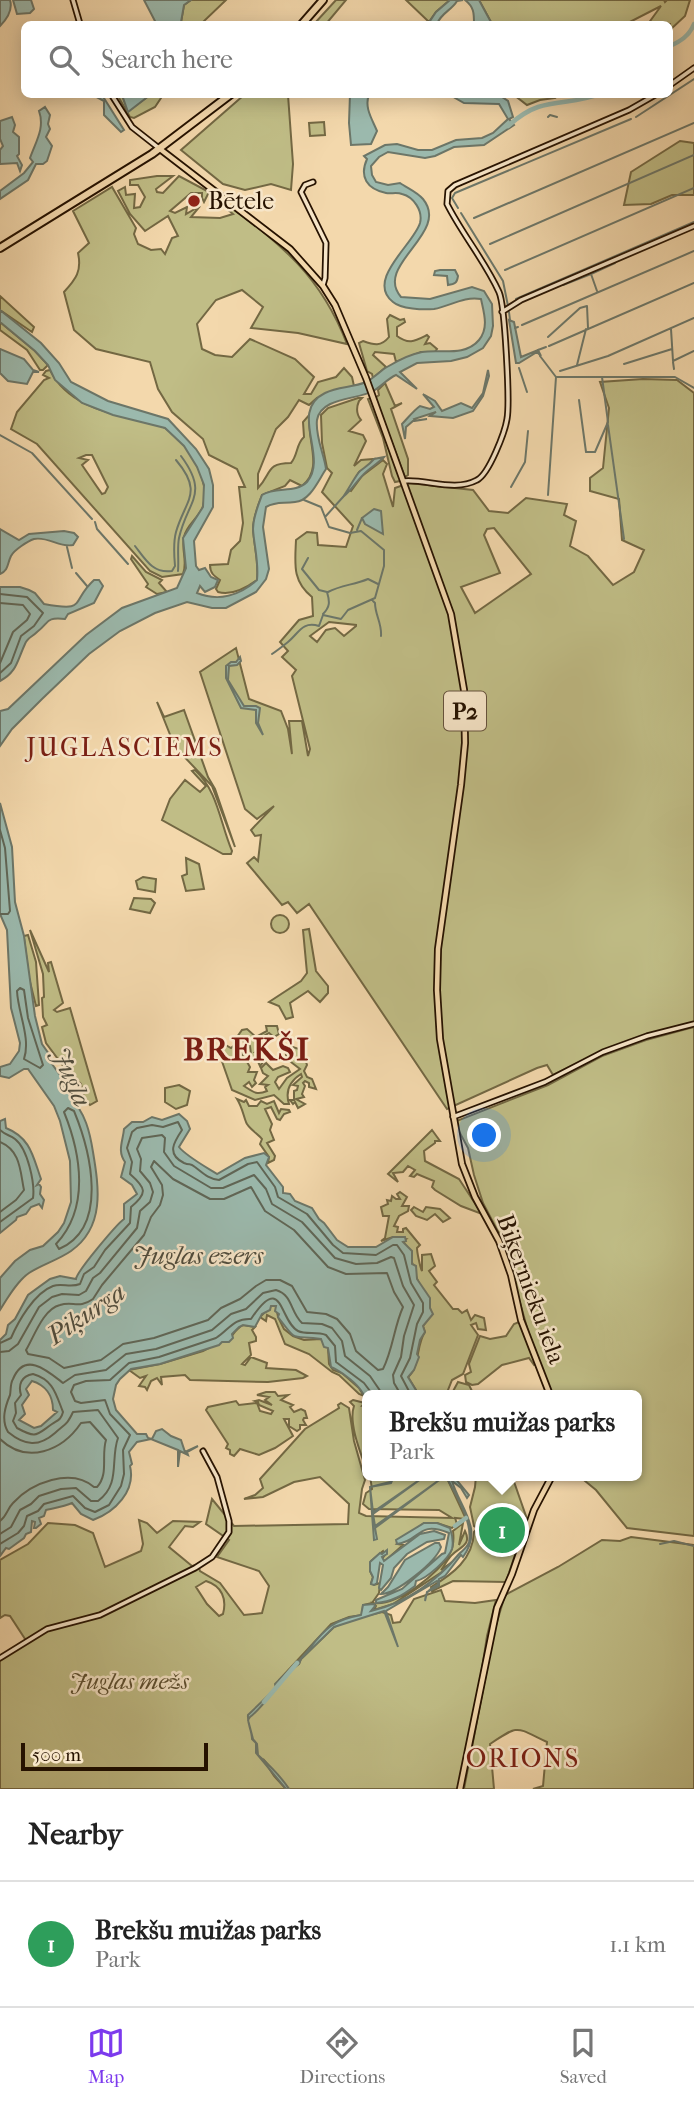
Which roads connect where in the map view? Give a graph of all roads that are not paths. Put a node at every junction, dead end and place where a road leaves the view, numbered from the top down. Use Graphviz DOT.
graph roads {
  1 [pos="73,0"];
  2 [pos="323,0"];
  3 [pos="79,21"];
  4 [pos="305,21"];
  5 [pos="694,68"];
  6 [pos="673,83"];
  7 [pos="114,98"];
  8 [pos="226,98"];
  9 [pos="650,98"];
  10 [pos="159,149"];
  11 [pos="313,182"];
  12 [pos="694,226"];
  13 [pos="0,248"];
  14 [pos="323,286"];
  15 [pos="502,312"];
  16 [pos="404,481"];
  17 [pos="694,1024"];
  18 [pos="453,1117"];
  19 [pos="548,1390"];
  20 [pos="203,1451"];
  21 [pos="549,1481"];
  22 [pos="0,1658"];
  23 [pos="460,1789"];
  1 -- 3 [label="street"];
  2 -- 4 [label="highway"];
  5 -- 6 [label="street"];
  7 -- 10 [label="street"];
  8 -- 10 [label="highway"];
  9 -- 15 [label="street"];
  10 -- 13 [label="highway"];
  10 -- 14 [label="main road, P2"];
  11 -- 14 [label="street"];
  12 -- 15 [label="street"];
  14 -- 16 [label="main road, P2"];
  15 -- 16 [label="street"];
  16 -- 18 [label="main road, P2"];
  17 -- 18 [label="street"];
  18 -- 19 [label="main road, Biķernieku iela"];
  20 -- 22 [label="street"];
  21 -- 23 [label="main road"];
}
